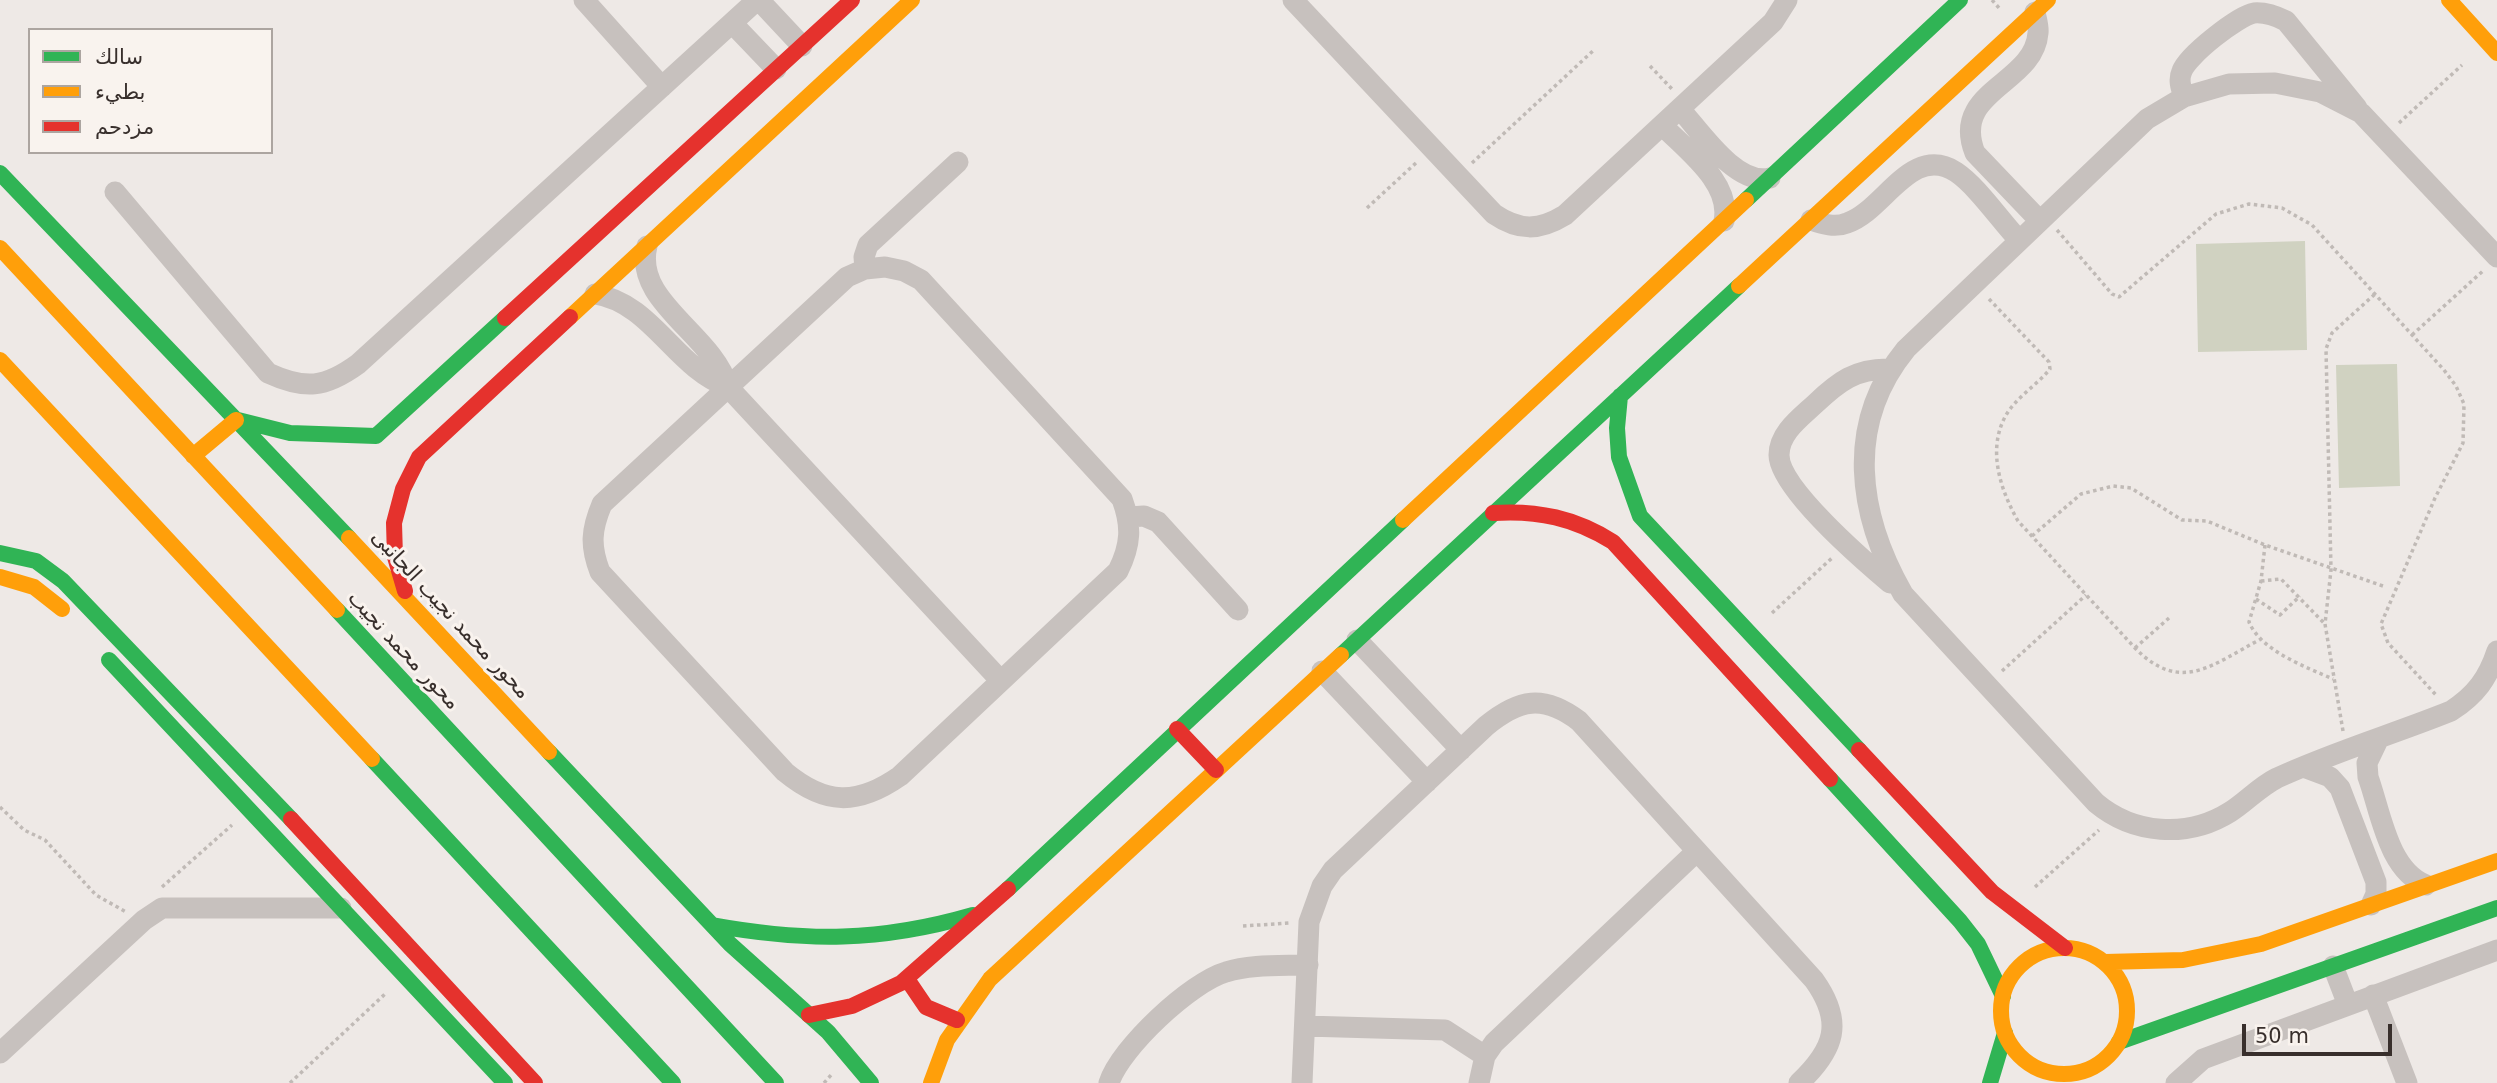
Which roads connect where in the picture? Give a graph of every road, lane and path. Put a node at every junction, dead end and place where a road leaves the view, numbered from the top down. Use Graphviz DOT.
graph roads {
  1 [pos="584,0"];
  2 [pos="758,0"];
  3 [pos="852,0"];
  4 [pos="912,0"];
  5 [pos="1293,0"];
  6 [pos="1787,0"];
  7 [pos="1960,0"];
  8 [pos="2449,0"];
  9 [pos="2042,6"];
  10 [pos="1945,7"];
  11 [pos="732,23"];
  12 [pos="802,46"];
  13 [pos="1595,49"];
  14 [pos="2497,53"];
  15 [pos="2462,65"];
  16 [pos="1650,66"];
  17 [pos="776,69"];
  18 [pos="662,87"];
  19 [pos="2185,97"];
  20 [pos="1682,106"];
  21 [pos="2361,113"];
  22 [pos="1662,125"];
  23 [pos="2385,136"];
  24 [pos="1432,148"];
  25 [pos="958,162"];
  26 [pos="0,173"];
  27 [pos="1458,176"];
  28 [pos="1770,178"];
  29 [pos="116,192"];
  30 [pos="1367,208"];
  31 [pos="2041,218"];
  32 [pos="1724,220"];
  33 [pos="1811,220"];
  34 [pos="2018,239"];
  35 [pos="647,246"];
  36 [pos="0,248"];
  37 [pos="2492,262"];
  38 [pos="865,269"];
  39 [pos="1973,282"];
  40 [pos="595,294"];
  41 [pos="2375,294"];
  42 [pos="2412,335"];
  43 [pos="0,360"];
  44 [pos="1890,369"];
  45 [pos="728,387"];
  46 [pos="1620,396"];
  47 [pos="236,420"];
  48 [pos="376,436"];
  49 [pos="382,453"];
  50 [pos="193,456"];
  51 [pos="394,465"];
  52 [pos="410,471"];
  53 [pos="1493,513"];
  54 [pos="1129,517"];
  55 [pos="2032,536"];
  56 [pos="1847,545"];
  57 [pos="2264,545"];
  58 [pos="0,553"];
  59 [pos="2332,570"];
  60 [pos="0,577"];
  61 [pos="2261,581"];
  62 [pos="2383,586"];
  63 [pos="1903,594"];
  64 [pos="2086,595"];
  65 [pos="2300,596"];
  66 [pos="2256,599"];
  67 [pos="410,602"];
  68 [pos="1238,610"];
  69 [pos="1772,613"];
  70 [pos="2169,618"];
  71 [pos="75,623"];
  72 [pos="2326,624"];
  73 [pos="2262,639"];
  74 [pos="1357,640"];
  75 [pos="93,643"];
  76 [pos="2135,648"];
  77 [pos="2497,651"];
  78 [pos="1322,671"];
  79 [pos="2333,679"];
  80 [pos="1001,681"];
  81 [pos="1987,685"];
  82 [pos="2451,711"];
  83 [pos="1177,729"];
  84 [pos="2378,740"];
  85 [pos="1461,750"];
  86 [pos="2347,752"];
  87 [pos="2306,768"];
  88 [pos="1216,770"];
  89 [pos="1427,782"];
  90 [pos="0,807"];
  91 [pos="249,809"];
  92 [pos="2113,817"];
  93 [pos="319,848"];
  94 [pos="1697,851"];
  95 [pos="2497,861"];
  96 [pos="301,865"];
  97 [pos="2426,886"];
  98 [pos="2035,887"];
  99 [pos="161,888"];
  100 [pos="2371,905"];
  101 [pos="341,908"];
  102 [pos="2497,908"];
  103 [pos="984,911"];
  104 [pos="144,920"];
  105 [pos="1309,922"];
  106 [pos="712,925"];
  107 [pos="1242,926"];
  108 [pos="2065,948"];
  109 [pos="2497,950"];
  110 [pos="2105,962"];
  111 [pos="1308,965"];
  112 [pos="2333,966"];
  113 [pos="404,976"];
  114 [pos="907,979"];
  115 [pos="2373,995"];
  116 [pos="2003,996"];
  117 [pos="2348,1005"];
  118 [pos="809,1015"];
  119 [pos="957,1020"];
  120 [pos="722,1025"];
  121 [pos="1305,1026"];
  122 [pos="2005,1033"];
  123 [pos="2119,1042"];
  124 [pos="0,1054"];
  125 [pos="1485,1056"];
  126 [pos="2086,1070"];
  127 [pos="748,1077"];
  128 [pos="290,1083"];
  129 [pos="505,1083"];
  130 [pos="535,1083"];
  131 [pos="673,1083"];
  132 [pos="776,1083"];
  133 [pos="871,1083"];
  134 [pos="931,1083"];
  135 [pos="1110,1083"];
  136 [pos="1302,1083"];
  137 [pos="1479,1083"];
  138 [pos="1799,1083"];
  139 [pos="1990,1083"];
  140 [pos="2071,1083"];
  141 [pos="2176,1083"];
  142 [pos="2407,1083"];
  1 -- 18 [label="street"];
  2 -- 11 [label="street"];
  2 -- 12 [label="street"];
  3 -- 12 [label="street"];
  4 -- 35 [label="street"];
  5 -- 24 [label="street"];
  6 -- 20 [label="street"];
  7 -- 10 [label="street"];
  8 -- 14 [label="street"];
  9 -- 31 [label="street"];
  9 -- 33 [label="street"];
  10 -- 28 [label="street"];
  11 -- 17 [label="street"];
  11 -- 18 [label="street"];
  12 -- 17 [label="street"];
  13 -- 27 [label="path"];
  15 -- 23 [label="path"];
  16 -- 20 [label="path"];
  17 -- 48 [label="street"];
  18 -- 29 [label="street"];
  19 -- 21 [label="street"];
  19 -- 21 [label="street"];
  19 -- 31 [label="street"];
  20 -- 22 [label="street"];
  20 -- 28 [label="street"];
  21 -- 23 [label="street"];
  22 -- 27 [label="street"];
  22 -- 32 [label="street"];
  23 -- 37 [label="street"];
  24 -- 27 [label="street"];
  24 -- 30 [label="path"];
  25 -- 38 [label="street"];
  26 -- 47 [label="street, محور محمد نجيب الجانبى"];
  28 -- 32 [label="street"];
  31 -- 34 [label="street"];
  31 -- 41 [label="path"];
  32 -- 83 [label="street"];
  33 -- 34 [label="street"];
  33 -- 46 [label="street"];
  34 -- 39 [label="street"];
  35 -- 40 [label="street"];
  35 -- 45 [label="street"];
  36 -- 50 [label="street, محور محمد نجيب"];
  37 -- 42 [label="path"];
  38 -- 45 [label="street"];
  38 -- 54 [label="street"];
  39 -- 44 [label="street"];
  39 -- 55 [label="path"];
  40 -- 45 [label="street"];
  40 -- 52 [label="street"];
  41 -- 42 [label="path"];
  41 -- 59 [label="path"];
  42 -- 82 [label="path"];
  43 -- 131 [label="street"];
  44 -- 56 [label="street"];
  44 -- 63 [label="street"];
  45 -- 80 [label="street"];
  45 -- 80 [label="street"];
  46 -- 53 [label="street"];
  46 -- 108 [label="street"];
  47 -- 48 [label="street"];
  47 -- 50 [label="street"];
  47 -- 67 [label="street, محور محمد نجيب الجانبى"];
  48 -- 49 [label="street"];
  50 -- 120 [label="street, محور محمد نجيب"];
  51 -- 52 [label="street"];
  52 -- 67 [label="street"];
  53 -- 74 [label="street"];
  53 -- 116 [label="street"];
  54 -- 68 [label="street"];
  54 -- 80 [label="street"];
  55 -- 57 [label="path"];
  55 -- 64 [label="path"];
  56 -- 63 [label="street"];
  56 -- 69 [label="path"];
  57 -- 59 [label="path"];
  57 -- 61 [label="path"];
  58 -- 93 [label="street"];
  59 -- 62 [label="path"];
  59 -- 72 [label="path"];
  60 -- 71 [label="street"];
  61 -- 65 [label="path"];
  61 -- 66 [label="path"];
  63 -- 81 [label="street"];
  64 -- 76 [label="path"];
  64 -- 81 [label="path"];
  65 -- 66 [label="path"];
  65 -- 72 [label="path"];
  66 -- 73 [label="path"];
  67 -- 106 [label="street, محور محمد نجيب الجانبى"];
  70 -- 76 [label="path"];
  72 -- 79 [label="path"];
  73 -- 76 [label="path"];
  73 -- 79 [label="path"];
  74 -- 78 [label="street"];
  74 -- 85 [label="street"];
  75 -- 91 [label="street"];
  77 -- 82 [label="street"];
  78 -- 88 [label="street"];
  78 -- 89 [label="street"];
  79 -- 86 [label="path"];
  81 -- 92 [label="street"];
  82 -- 84 [label="street"];
  83 -- 88 [label="street"];
  83 -- 103 [label="street"];
  84 -- 86 [label="street"];
  84 -- 97 [label="street"];
  85 -- 89 [label="street"];
  85 -- 94 [label="street"];
  86 -- 87 [label="street"];
  87 -- 92 [label="street"];
  87 -- 100 [label="street"];
  88 -- 119 [label="street"];
  89 -- 105 [label="street"];
  90 -- 104 [label="path"];
  91 -- 96 [label="street"];
  91 -- 99 [label="path"];
  92 -- 98 [label="path"];
  93 -- 96 [label="street"];
  93 -- 130 [label="street"];
  94 -- 125 [label="street"];
  94 -- 138 [label="street"];
  95 -- 97 [label="street"];
  96 -- 101 [label="street"];
  97 -- 100 [label="street"];
  100 -- 110 [label="street"];
  101 -- 104 [label="street"];
  101 -- 113 [label="street"];
  102 -- 112 [label="street"];
  103 -- 106 [label="street"];
  103 -- 114 [label="street"];
  104 -- 124 [label="street"];
  105 -- 107 [label="path"];
  105 -- 111 [label="street"];
  106 -- 118 [label="street, محور محمد نجيب الجانبى"];
  108 -- 110 [label="street"];
  108 -- 116 [label="street"];
  109 -- 115 [label="street"];
  110 -- 123 [label="street"];
  111 -- 121 [label="street"];
  111 -- 135 [label="street"];
  112 -- 117 [label="street"];
  112 -- 123 [label="street"];
  113 -- 128 [label="path"];
  113 -- 129 [label="street"];
  114 -- 118 [label="street"];
  114 -- 119 [label="street"];
  115 -- 117 [label="street"];
  115 -- 142 [label="street"];
  116 -- 122 [label="street"];
  117 -- 141 [label="street"];
  118 -- 133 [label="street, محور محمد نجيب الجانبى"];
  119 -- 134 [label="street"];
  120 -- 127 [label="street"];
  120 -- 132 [label="street, محور محمد نجيب"];
  121 -- 125 [label="street"];
  121 -- 136 [label="street"];
  122 -- 126 [label="street"];
  122 -- 139 [label="street"];
  123 -- 126 [label="street"];
  125 -- 137 [label="street"];
  126 -- 140 [label="street"];
}
